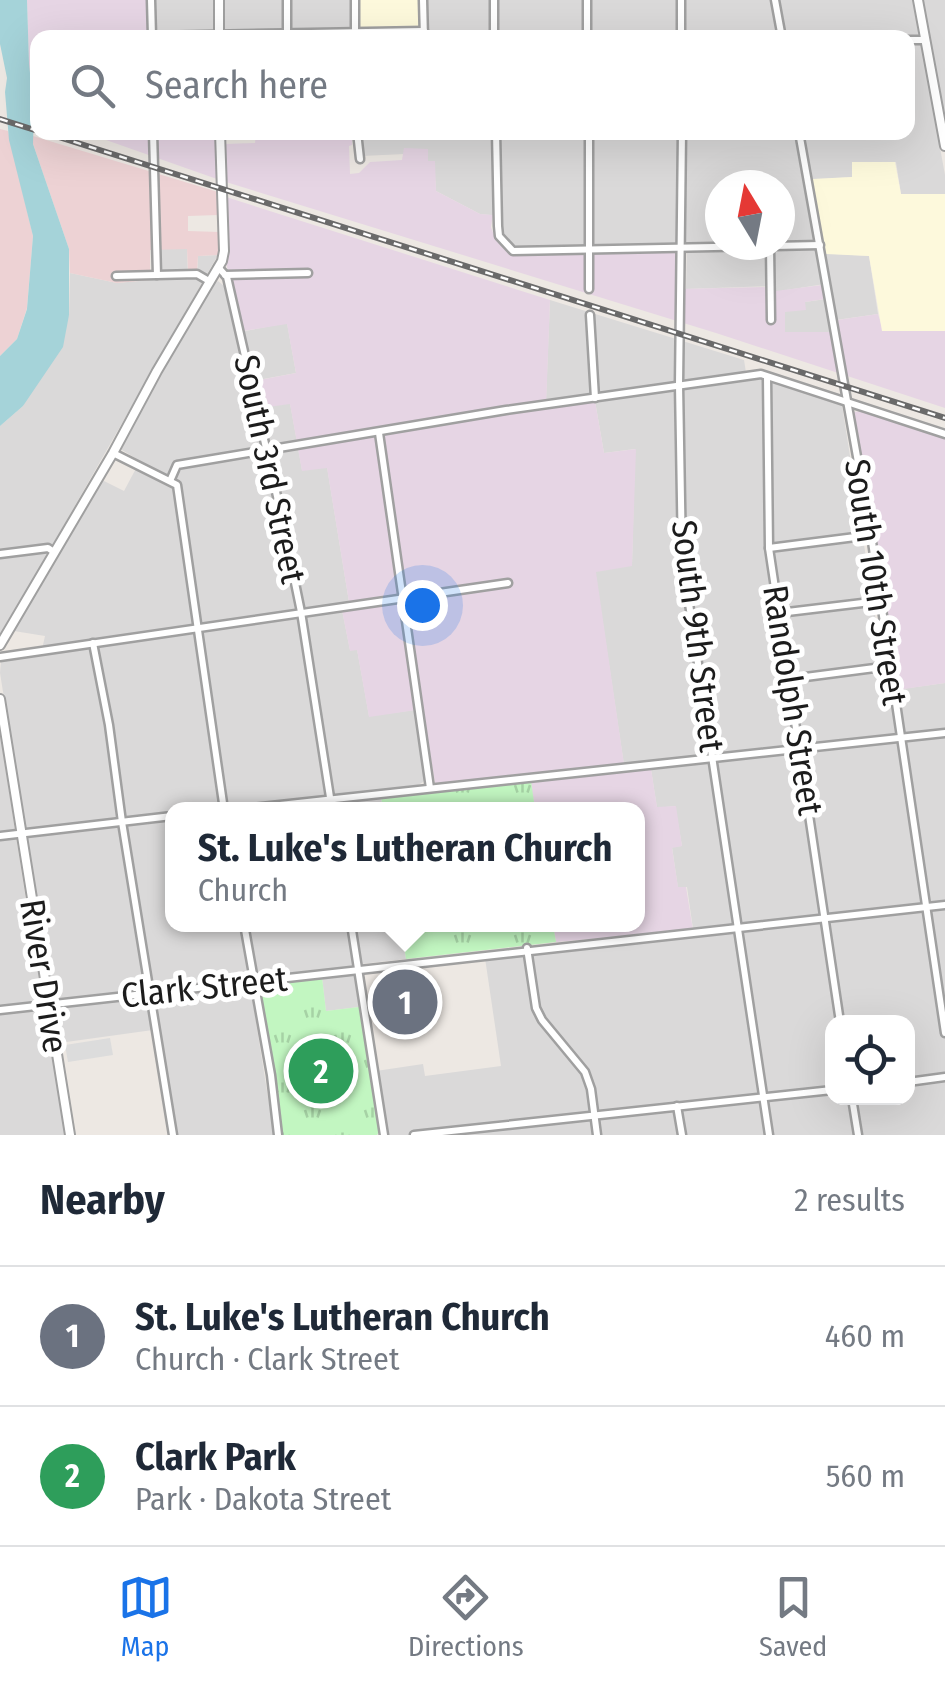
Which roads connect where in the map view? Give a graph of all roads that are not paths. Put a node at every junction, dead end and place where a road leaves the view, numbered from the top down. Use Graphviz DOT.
graph roads {
  1 [pos="151,0"];
  2 [pos="219,0"];
  3 [pos="287,0"];
  4 [pos="355,0"];
  5 [pos="423,0"];
  6 [pos="494,0"];
  7 [pos="586,0"];
  8 [pos="680,0"];
  9 [pos="775,0"];
  10 [pos="918,0"];
  11 [pos="152,30"];
  12 [pos="219,30"];
  13 [pos="288,30"];
  14 [pos="355,30"];
  15 [pos="424,30"];
  16 [pos="494,30"];
  17 [pos="587,30"];
  18 [pos="681,30"];
  19 [pos="781,30"];
  20 [pos="915,40"];
  21 [pos="925,40"];
  22 [pos="153,140"];
  23 [pos="220,140"];
  24 [pos="358,140"];
  25 [pos="496,140"];
  26 [pos="589,140"];
  27 [pos="682,140"];
  28 [pos="800,140"];
  29 [pos="945,146"];
  30 [pos="360,159"];
  31 [pos="820,244"];
  32 [pos="795,245"];
  33 [pos="682,247"];
  34 [pos="705,247"];
  35 [pos="590,248"];
  36 [pos="770,260"];
  37 [pos="218,267"];
  38 [pos="308,273"];
  39 [pos="157,275"];
  40 [pos="226,275"];
  41 [pos="116,276"];
  42 [pos="209,281"];
  43 [pos="590,289"];
  44 [pos="590,315"];
  45 [pos="770,320"];
  46 [pos="766,377"];
  47 [pos="680,384"];
  48 [pos="595,398"];
  49 [pos="846,402"];
  50 [pos="378,433"];
  51 [pos="945,434"];
  52 [pos="267,450"];
  53 [pos="113,453"];
  54 [pos="170,481"];
  55 [pos="871,535"];
  56 [pos="769,548"];
  57 [pos="54,552"];
  58 [pos="0,554"];
  59 [pos="508,583"];
  60 [pos="403,598"];
  61 [pos="880,601"];
  62 [pos="301,612"];
  63 [pos="779,613"];
  64 [pos="196,627"];
  65 [pos="93,643"];
  66 [pos="0,645"];
  67 [pos="0,658"];
  68 [pos="890,666"];
  69 [pos="790,679"];
  70 [pos="0,698"];
  71 [pos="945,733"];
  72 [pos="902,739"];
  73 [pos="802,750"];
  74 [pos="713,758"];
  75 [pos="430,788"];
  76 [pos="330,799"];
  77 [pos="223,802"];
  78 [pos="304,802"];
  79 [pos="331,802"];
  80 [pos="165,817"];
  81 [pos="122,822"];
  82 [pos="22,834"];
  83 [pos="0,836"];
  84 [pos="945,905"];
  85 [pos="927,906"];
  86 [pos="825,918"];
  87 [pos="739,928"];
  88 [pos="245,932"];
  89 [pos="352,932"];
  90 [pos="527,948"];
  91 [pos="358,970"];
  92 [pos="254,981"];
  93 [pos="150,992"];
  94 [pos="48,1004"];
  95 [pos="0,1010"];
  96 [pos="839,1015"];
  97 [pos="945,1034"];
  98 [pos="945,1077"];
  99 [pos="915,1081"];
  100 [pos="825,1091"];
  101 [pos="764,1098"];
  102 [pos="853,1105"];
  103 [pos="677,1106"];
  104 [pos="594,1114"];
  105 [pos="70,1135"];
  106 [pos="173,1135"];
  107 [pos="278,1135"];
  108 [pos="384,1135"];
  109 [pos="414,1135"];
  110 [pos="597,1135"];
  111 [pos="682,1135"];
  112 [pos="769,1135"];
  113 [pos="858,1135"];
  1 -- 11 [label="street"];
  2 -- 12 [label="street"];
  3 -- 13 [label="street"];
  4 -- 14 [label="street"];
  5 -- 15 [label="street"];
  6 -- 16 [label="street"];
  7 -- 17 [label="street"];
  8 -- 18 [label="street"];
  9 -- 19 [label="street"];
  10 -- 21 [label="street"];
  20 -- 21 [label="street"];
  21 -- 29 [label="street"];
  22 -- 39 [label="street"];
  23 -- 37 [label="street"];
  24 -- 30 [label="street"];
  25 -- 35 [label="street"];
  26 -- 35 [label="street"];
  27 -- 33 [label="street, South 9th Street"];
  28 -- 31 [label="street, South 10th Street"];
  31 -- 32 [label="street"];
  31 -- 49 [label="street, South 10th Street"];
  33 -- 34 [label="street"];
  33 -- 35 [label="street"];
  33 -- 47 [label="street, South 9th Street"];
  35 -- 43 [label="street"];
  36 -- 45 [label="street"];
  37 -- 40 [label="street"];
  37 -- 42 [label="street"];
  38 -- 40 [label="street"];
  39 -- 41 [label="street"];
  39 -- 42 [label="street"];
  40 -- 52 [label="street, South 3rd Street"];
  42 -- 53 [label="street"];
  44 -- 48 [label="street"];
  46 -- 47 [label="street"];
  46 -- 49 [label="street"];
  46 -- 56 [label="street, Randolph Street"];
  47 -- 48 [label="street"];
  47 -- 74 [label="street, South 9th Street"];
  48 -- 50 [label="street"];
  49 -- 51 [label="street"];
  49 -- 55 [label="street, South 10th Street"];
  50 -- 52 [label="street"];
  50 -- 60 [label="street"];
  52 -- 54 [label="street"];
  52 -- 62 [label="street, South 3rd Street"];
  53 -- 54 [label="street"];
  53 -- 57 [label="street"];
  54 -- 64 [label="street"];
  55 -- 56 [label="street"];
  55 -- 61 [label="street, South 10th Street"];
  56 -- 63 [label="street, Randolph Street"];
  57 -- 58 [label="street"];
  57 -- 66 [label="street"];
  59 -- 60 [label="street"];
  60 -- 62 [label="street"];
  60 -- 75 [label="street"];
  61 -- 63 [label="street"];
  61 -- 68 [label="street, South 10th Street"];
  62 -- 64 [label="street"];
  62 -- 76 [label="street, South 3rd Street"];
  63 -- 69 [label="street, Randolph Street"];
  64 -- 65 [label="street"];
  64 -- 77 [label="street"];
  65 -- 67 [label="street"];
  65 -- 81 [label="street"];
  68 -- 69 [label="street"];
  68 -- 72 [label="street, South 10th Street"];
  69 -- 73 [label="street, Randolph Street"];
  70 -- 82 [label="street, River Drive"];
  71 -- 72 [label="street"];
  72 -- 73 [label="street"];
  72 -- 85 [label="street, South 10th Street"];
  73 -- 74 [label="street"];
  73 -- 86 [label="street, Randolph Street"];
  74 -- 75 [label="street"];
  74 -- 87 [label="street, South 9th Street"];
  75 -- 76 [label="street"];
  76 -- 78 [label="street"];
  76 -- 79 [label="street, South 3rd Street"];
  80 -- 81 [label="street"];
  81 -- 82 [label="street"];
  81 -- 93 [label="street"];
  82 -- 83 [label="street"];
  82 -- 94 [label="street, River Drive"];
  84 -- 85 [label="street, Clark Street"];
  85 -- 86 [label="street, Clark Street"];
  85 -- 97 [label="street, South 10th Street"];
  86 -- 87 [label="street, Clark Street"];
  86 -- 96 [label="street, Randolph Street"];
  87 -- 90 [label="street, Clark Street"];
  87 -- 101 [label="street, South 9th Street"];
  88 -- 92 [label="street"];
  89 -- 91 [label="street"];
  90 -- 91 [label="street, Clark Street"];
  90 -- 104 [label="street"];
  91 -- 92 [label="street, Clark Street"];
  91 -- 108 [label="street"];
  92 -- 93 [label="street, Clark Street"];
  92 -- 107 [label="street"];
  93 -- 94 [label="street, Clark Street"];
  93 -- 106 [label="street"];
  94 -- 95 [label="street, Clark Street"];
  94 -- 105 [label="street, River Drive"];
  98 -- 99 [label="street"];
  100 -- 101 [label="street"];
  101 -- 103 [label="street"];
  101 -- 112 [label="street, South 9th Street"];
  102 -- 113 [label="street"];
  103 -- 104 [label="street"];
  103 -- 111 [label="street"];
  104 -- 109 [label="street"];
  104 -- 110 [label="street"];
}
